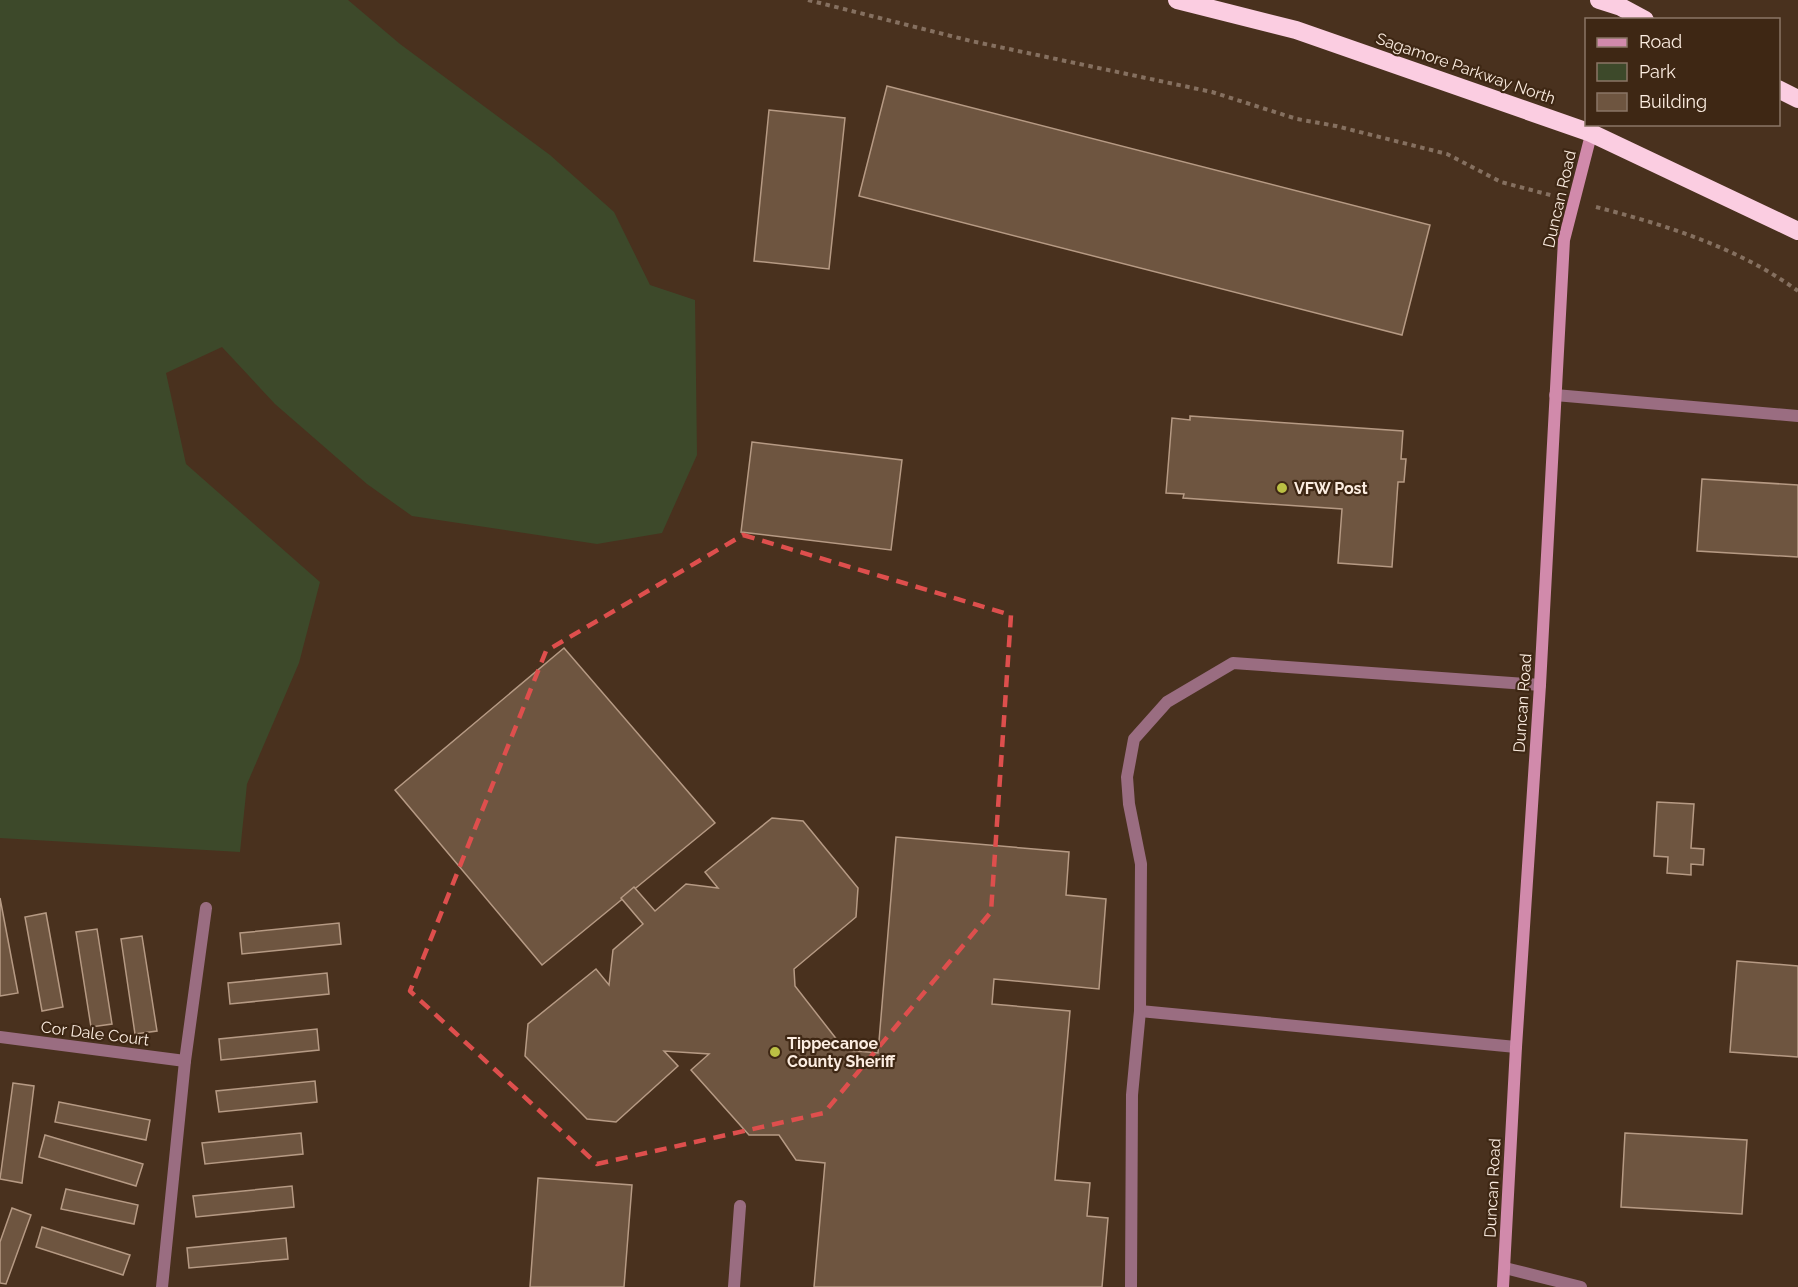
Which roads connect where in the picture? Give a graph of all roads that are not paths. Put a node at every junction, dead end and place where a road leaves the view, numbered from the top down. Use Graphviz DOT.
graph roads {
  1 [pos="1177,0"];
  2 [pos="1599,0"];
  3 [pos="1620,9"];
  4 [pos="1640,18"];
  5 [pos="1780,90"];
  6 [pos="1798,99"];
  7 [pos="1592,129"];
  8 [pos="1798,231"];
  9 [pos="1555,395"];
  10 [pos="1798,416"];
  11 [pos="1540,685"];
  12 [pos="206,908"];
  13 [pos="1140,1011"];
  14 [pos="0,1037"];
  15 [pos="1516,1047"];
  16 [pos="185,1061"];
  17 [pos="740,1206"];
  18 [pos="1505,1268"];
  19 [pos="162,1287"];
  20 [pos="734,1287"];
  21 [pos="1131,1287"];
  22 [pos="1503,1287"];
  23 [pos="1581,1287"];
  1 -- 7 [label="highway, Sagamore Parkway North"];
  2 -- 3 [label="highway"];
  3 -- 4 [label="highway"];
  5 -- 6 [label="highway"];
  7 -- 8 [label="highway, Sagamore Parkway North"];
  7 -- 9 [label="main road, Duncan Road"];
  9 -- 10 [label="street"];
  9 -- 11 [label="main road, Duncan Road"];
  11 -- 13 [label="street"];
  11 -- 15 [label="main road, Duncan Road"];
  12 -- 16 [label="street"];
  13 -- 15 [label="street"];
  13 -- 21 [label="street"];
  14 -- 16 [label="street, Cor Dale Court"];
  15 -- 18 [label="main road, Duncan Road"];
  16 -- 19 [label="street"];
  17 -- 20 [label="street"];
  18 -- 22 [label="main road, Duncan Road"];
  18 -- 23 [label="street"];
}
